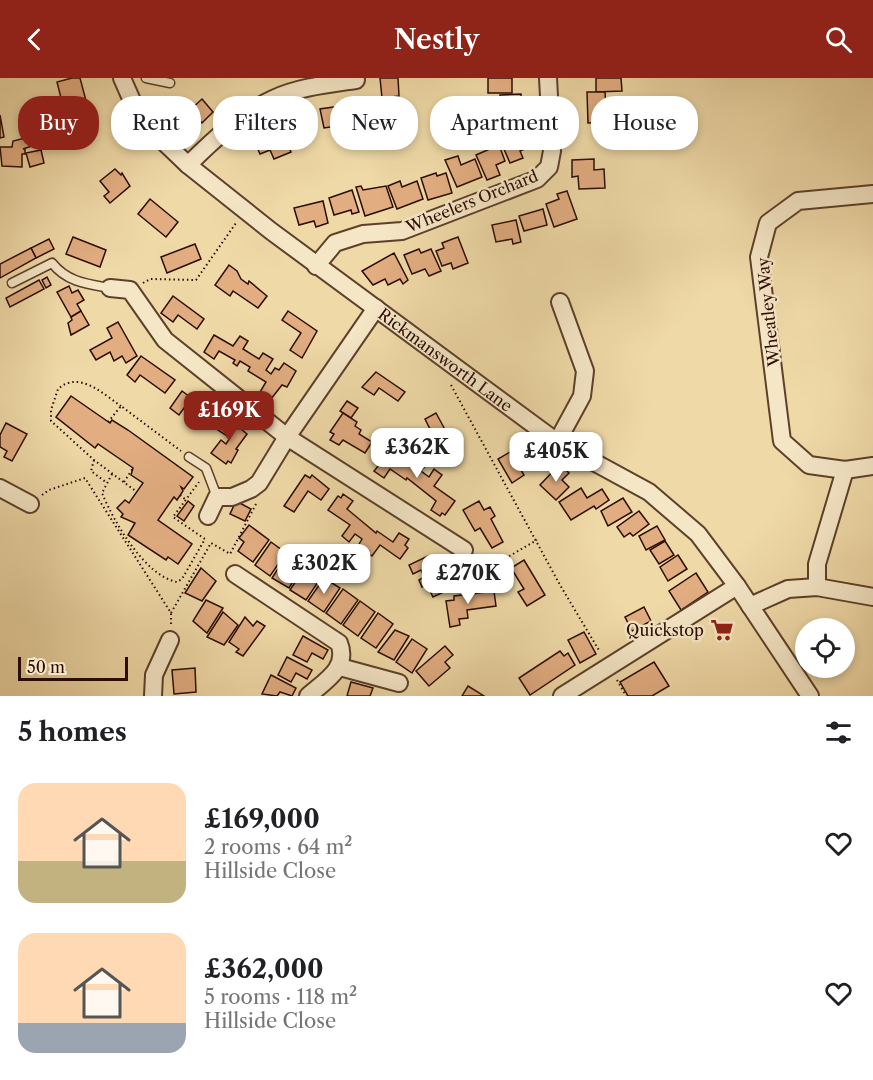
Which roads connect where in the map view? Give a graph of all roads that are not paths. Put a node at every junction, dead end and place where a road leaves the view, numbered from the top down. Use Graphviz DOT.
graph roads {
  1 [pos="146,78"];
  2 [pos="548,78"];
  3 [pos="125,79"];
  4 [pos="356,80"];
  5 [pos="170,83"];
  6 [pos="188,165"];
  7 [pos="873,194"];
  8 [pos="316,266"];
  9 [pos="12,283"];
  10 [pos="110,288"];
  11 [pos="560,302"];
  12 [pos="376,308"];
  13 [pos="287,437"];
  14 [pos="556,442"];
  15 [pos="189,456"];
  16 [pos="873,466"];
  17 [pos="845,470"];
  18 [pos="0,488"];
  19 [pos="217,497"];
  20 [pos="30,504"];
  21 [pos="208,516"];
  22 [pos="464,550"];
  23 [pos="235,574"];
  24 [pos="737,586"];
  25 [pos="817,587"];
  26 [pos="873,597"];
  27 [pos="750,606"];
  28 [pos="170,640"];
  29 [pos="340,667"];
  30 [pos="399,682"];
  31 [pos="153,696"];
  32 [pos="308,696"];
  33 [pos="562,696"];
  34 [pos="810,696"];
  1 -- 5 [label="lane"];
  2 -- 8 [label="street, Wheelers Orchard"];
  3 -- 6 [label="street, Rickmansworth Lane"];
  4 -- 6 [label="street"];
  6 -- 8 [label="street, Rickmansworth Lane"];
  7 -- 17 [label="street, Wheatley Way"];
  8 -- 12 [label="street, Rickmansworth Lane"];
  9 -- 10 [label="lane"];
  10 -- 13 [label="street"];
  11 -- 14 [label="street"];
  12 -- 13 [label="street"];
  12 -- 14 [label="street, Rickmansworth Lane"];
  13 -- 19 [label="street"];
  13 -- 22 [label="street"];
  14 -- 24 [label="street, Rickmansworth Lane"];
  15 -- 19 [label="lane"];
  16 -- 17 [label="street, Wheatley Way"];
  17 -- 25 [label="street"];
  18 -- 20 [label="street"];
  19 -- 21 [label="street"];
  23 -- 29 [label="street"];
  24 -- 27 [label="street, Rickmansworth Lane"];
  24 -- 33 [label="street"];
  25 -- 26 [label="street"];
  25 -- 27 [label="street"];
  27 -- 34 [label="street, Rickmansworth Lane"];
  28 -- 31 [label="street"];
  29 -- 30 [label="street"];
  29 -- 32 [label="street"];
}
